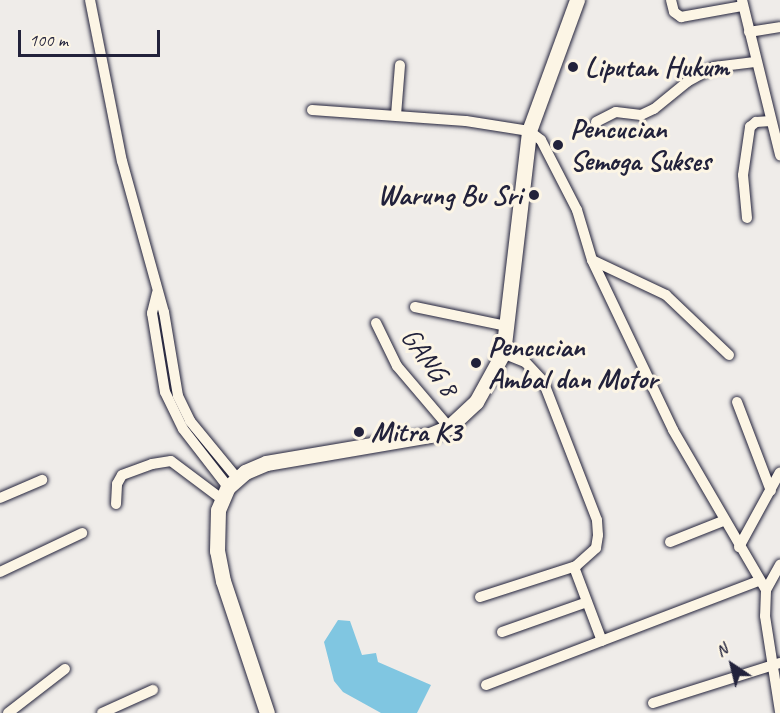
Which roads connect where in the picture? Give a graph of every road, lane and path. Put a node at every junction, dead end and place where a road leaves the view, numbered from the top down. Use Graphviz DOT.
graph roads {
  1 [pos="90,0"];
  2 [pos="577,0"];
  3 [pos="671,0"];
  4 [pos="743,3"];
  5 [pos="780,27"];
  6 [pos="749,32"];
  7 [pos="755,62"];
  8 [pos="400,65"];
  9 [pos="312,111"];
  10 [pos="396,115"];
  11 [pos="771,121"];
  12 [pos="596,122"];
  13 [pos="529,131"];
  14 [pos="780,155"];
  15 [pos="747,218"];
  16 [pos="592,260"];
  17 [pos="415,307"];
  18 [pos="376,323"];
  19 [pos="507,326"];
  20 [pos="503,352"];
  21 [pos="729,355"];
  22 [pos="737,402"];
  23 [pos="449,427"];
  24 [pos="780,472"];
  25 [pos="42,480"];
  26 [pos="229,488"];
  27 [pos="771,491"];
  28 [pos="0,498"];
  29 [pos="116,504"];
  30 [pos="723,521"];
  31 [pos="82,533"];
  32 [pos="670,542"];
  33 [pos="739,547"];
  34 [pos="780,565"];
  35 [pos="574,567"];
  36 [pos="0,572"];
  37 [pos="763,585"];
  38 [pos="480,597"];
  39 [pos="587,602"];
  40 [pos="502,632"];
  41 [pos="602,641"];
  42 [pos="776,664"];
  43 [pos="65,669"];
  44 [pos="486,685"];
  45 [pos="153,690"];
  46 [pos="653,704"];
  47 [pos="780,712"];
  48 [pos="8,713"];
  49 [pos="102,713"];
  50 [pos="267,713"];
  1 -- 26 [label="street"];
  2 -- 13 [label="main road"];
  3 -- 4 [label="street"];
  4 -- 6 [label="street"];
  5 -- 6 [label="street"];
  6 -- 7 [label="street"];
  7 -- 11 [label="street"];
  7 -- 12 [label="street"];
  8 -- 10 [label="street"];
  9 -- 10 [label="street"];
  10 -- 13 [label="street"];
  11 -- 14 [label="street"];
  11 -- 15 [label="street"];
  13 -- 16 [label="street"];
  13 -- 19 [label="main road"];
  16 -- 21 [label="street"];
  16 -- 30 [label="street"];
  17 -- 19 [label="street"];
  18 -- 23 [label="street, GANG 8"];
  19 -- 20 [label="main road"];
  20 -- 23 [label="main road"];
  20 -- 35 [label="street"];
  22 -- 27 [label="street"];
  23 -- 26 [label="main road"];
  24 -- 27 [label="street"];
  25 -- 28 [label="street"];
  26 -- 29 [label="street"];
  26 -- 50 [label="main road"];
  27 -- 33 [label="street"];
  30 -- 32 [label="street"];
  30 -- 33 [label="street"];
  31 -- 36 [label="street"];
  33 -- 37 [label="street"];
  34 -- 37 [label="street"];
  35 -- 38 [label="street"];
  35 -- 39 [label="street"];
  37 -- 41 [label="street"];
  37 -- 42 [label="street"];
  39 -- 40 [label="street"];
  39 -- 41 [label="street"];
  41 -- 44 [label="street"];
  42 -- 46 [label="street"];
  42 -- 47 [label="street"];
  43 -- 48 [label="street"];
  45 -- 49 [label="street"];
}
